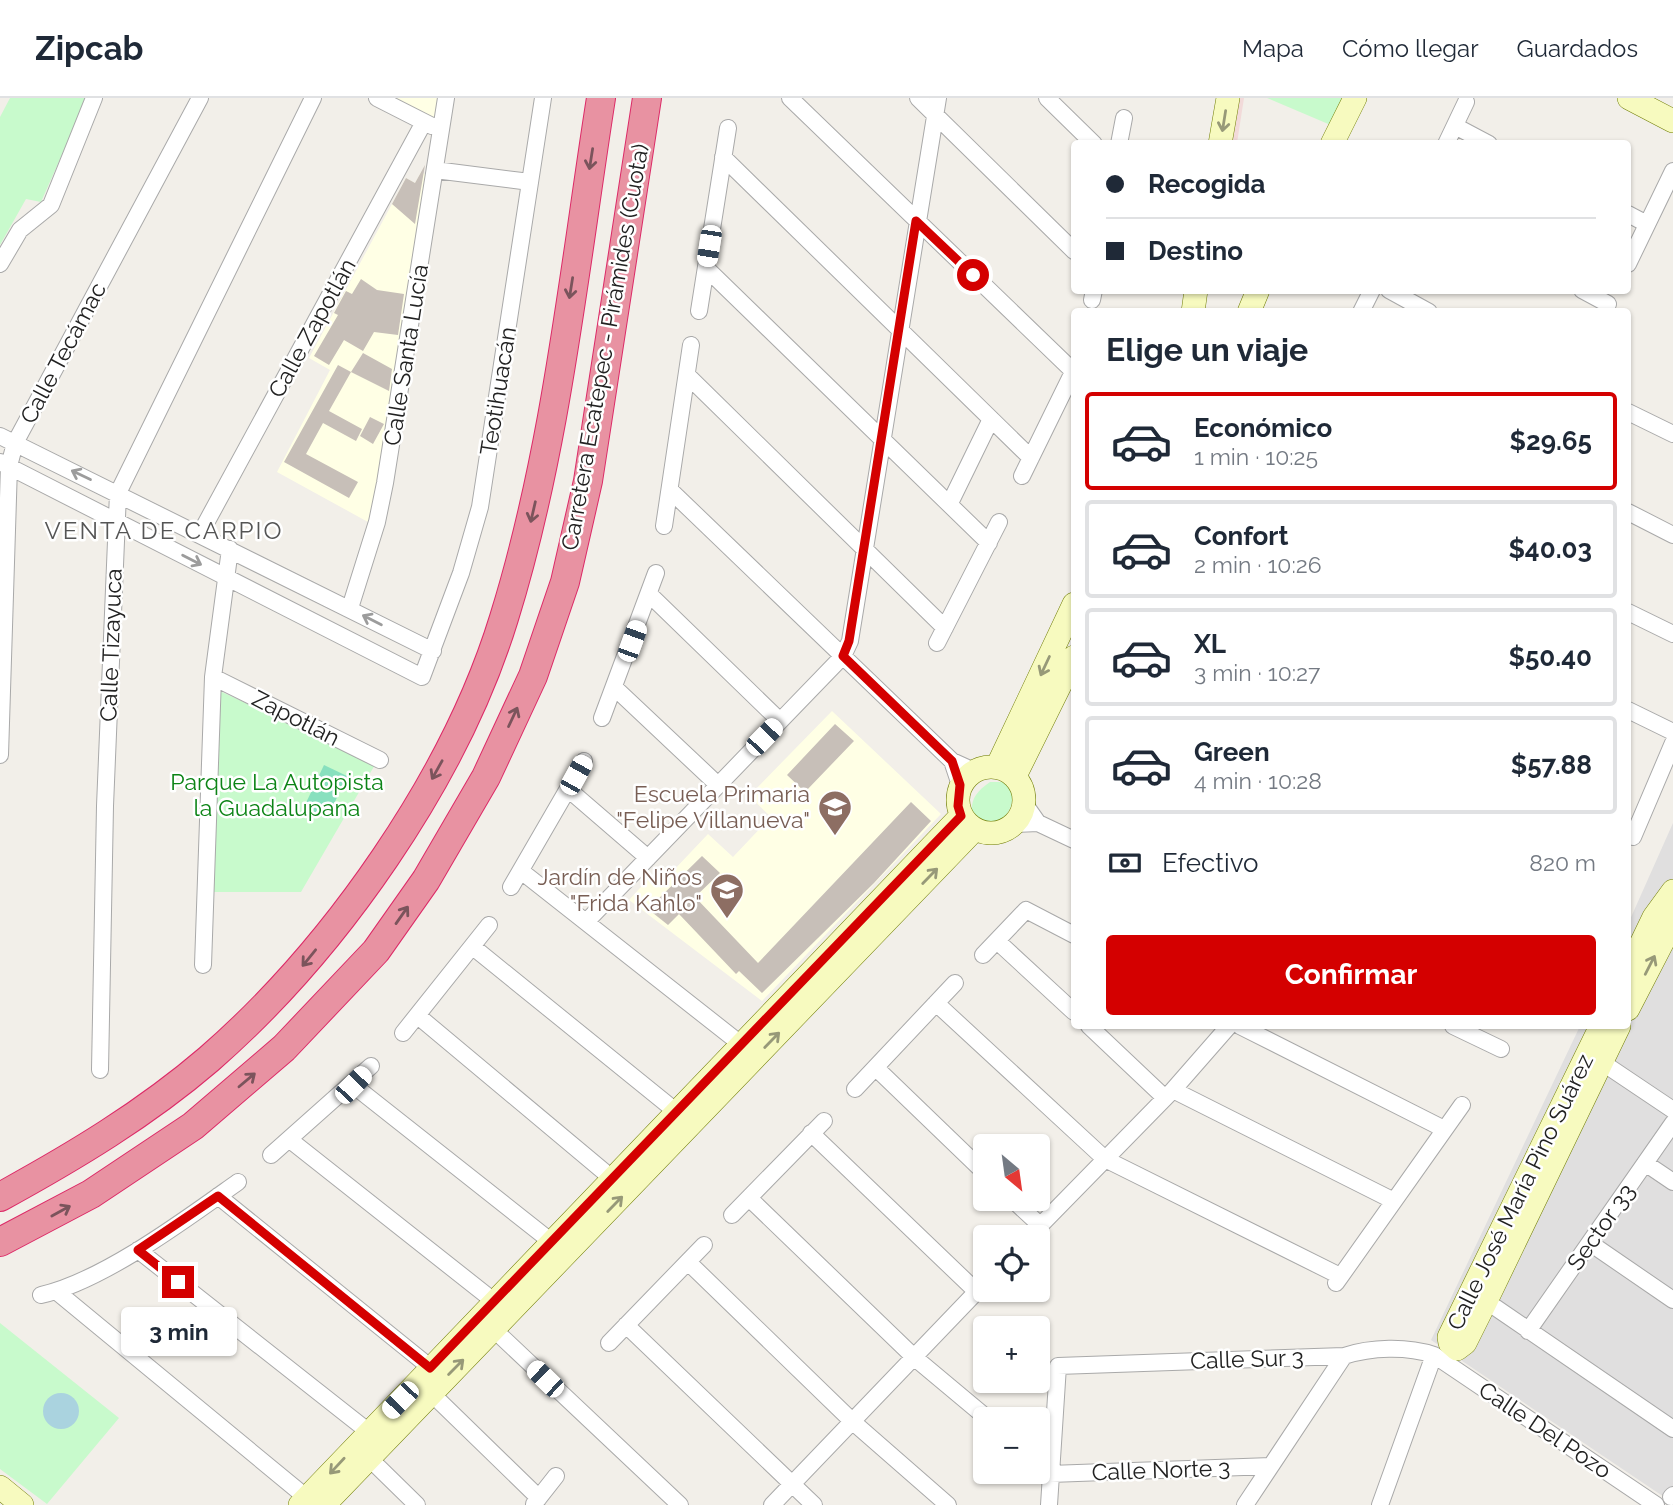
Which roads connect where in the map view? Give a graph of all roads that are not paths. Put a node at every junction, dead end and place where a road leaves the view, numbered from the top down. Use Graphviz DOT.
graph roads {
  1 [pos="94,98"];
  2 [pos="200,98"];
  3 [pos="313,98"];
  4 [pos="377,98"];
  5 [pos="446,98"];
  6 [pos="543,98"];
  7 [pos="601,98"];
  8 [pos="647,98"];
  9 [pos="790,98"];
  10 [pos="918,98"];
  11 [pos="1047,98"];
  12 [pos="1228,98"];
  13 [pos="1355,98"];
  14 [pos="1629,98"];
  15 [pos="1466,102"];
  16 [pos="937,106"];
  17 [pos="1124,118"];
  18 [pos="1673,121"];
  19 [pos="424,122"];
  20 [pos="1455,126"];
  21 [pos="728,128"];
  22 [pos="441,130"];
  23 [pos="1090,140"];
  24 [pos="1120,140"];
  25 [pos="1221,140"];
  26 [pos="1334,140"];
  27 [pos="1449,140"];
  28 [pos="1481,140"];
  29 [pos="723,158"];
  30 [pos="435,170"];
  31 [pos="1673,172"];
  32 [pos="530,182"];
  33 [pos="1631,216"];
  34 [pos="916,221"];
  35 [pos="1647,224"];
  36 [pos="1071,248"];
  37 [pos="1631,258"];
  38 [pos="0,264"];
  39 [pos="706,268"];
  40 [pos="1396,294"];
  41 [pos="1591,294"];
  42 [pos="1609,302"];
  43 [pos="1422,308"];
  44 [pos="699,311"];
  45 [pos="898,328"];
  46 [pos="691,345"];
  47 [pos="1071,368"];
  48 [pos="687,375"];
  49 [pos="1071,377"];
  50 [pos="1631,413"];
  51 [pos="991,419"];
  52 [pos="1673,434"];
  53 [pos="0,436"];
  54 [pos="883,437"];
  55 [pos="15,443"];
  56 [pos="1031,458"];
  57 [pos="4,464"];
  58 [pos="1022,476"];
  59 [pos="670,490"];
  60 [pos="118,493"];
  61 [pos="950,503"];
  62 [pos="1631,514"];
  63 [pos="116,522"];
  64 [pos="999,522"];
  65 [pos="664,526"];
  66 [pos="200,534"];
  67 [pos="1673,535"];
  68 [pos="989,543"];
  69 [pos="864,546"];
  70 [pos="230,549"];
  71 [pos="656,573"];
  72 [pos="224,576"];
  73 [pos="649,594"];
  74 [pos="350,608"];
  75 [pos="1071,611"];
  76 [pos="1631,613"];
  77 [pos="945,628"];
  78 [pos="1673,634"];
  79 [pos="937,643"];
  80 [pos="433,651"];
  81 [pos="843,656"];
  82 [pos="1071,662"];
  83 [pos="213,677"];
  84 [pos="615,688"];
  85 [pos="1631,711"];
  86 [pos="602,718"];
  87 [pos="780,721"];
  88 [pos="1673,732"];
  89 [pos="1673,743"];
  90 [pos="0,755"];
  91 [pos="380,760"];
  92 [pos="584,761"];
  93 [pos="1006,771"];
  94 [pos="967,778"];
  95 [pos="718,785"];
  96 [pos="568,789"];
  97 [pos="1019,813"];
  98 [pos="1635,813"];
  99 [pos="968,823"];
  100 [pos="1633,837"];
  101 [pos="1071,840"];
  102 [pos="648,858"];
  103 [pos="521,871"];
  104 [pos="511,887"];
  105 [pos="1673,891"];
  106 [pos="586,922"];
  107 [pos="1673,922"];
  108 [pos="489,925"];
  109 [pos="1071,933"];
  110 [pos="997,941"];
  111 [pos="473,947"];
  112 [pos="983,955"];
  113 [pos="203,965"];
  114 [pos="1631,965"];
  115 [pos="955,982"];
  116 [pos="936,1003"];
  117 [pos="1631,1003"];
  118 [pos="1071,1009"];
  119 [pos="418,1016"];
  120 [pos="1098,1029"];
  121 [pos="1226,1029"];
  122 [pos="1246,1029"];
  123 [pos="1458,1029"];
  124 [pos="1600,1029"];
  125 [pos="1617,1029"];
  126 [pos="402,1033"];
  127 [pos="742,1045"];
  128 [pos="1501,1049"];
  129 [pos="1594,1057"];
  130 [pos="371,1066"];
  131 [pos="876,1068"];
  132 [pos="100,1070"];
  133 [pos="353,1085"];
  134 [pos="855,1088"];
  135 [pos="1168,1093"];
  136 [pos="1462,1105"];
  137 [pos="1673,1110"];
  138 [pos="678,1112"];
  139 [pos="824,1121"];
  140 [pos="1673,1123"];
  141 [pos="1444,1129"];
  142 [pos="811,1133"];
  143 [pos="289,1140"];
  144 [pos="271,1155"];
  145 [pos="1105,1159"];
  146 [pos="973,1161"];
  147 [pos="1645,1163"];
  148 [pos="614,1180"];
  149 [pos="238,1182"];
  150 [pos="1673,1182"];
  151 [pos="218,1196"];
  152 [pos="0,1198"];
  153 [pos="749,1198"];
  154 [pos="1394,1201"];
  155 [pos="732,1215"];
  156 [pos="1041,1225"];
  157 [pos="0,1242"];
  158 [pos="553,1243"];
  159 [pos="1590,1243"];
  160 [pos="704,1245"];
  161 [pos="138,1250"];
  162 [pos="688,1262"];
  163 [pos="973,1280"];
  164 [pos="973,1296"];
  165 [pos="1673,1300"];
  166 [pos="1486,1301"];
  167 [pos="490,1316"];
  168 [pos="626,1325"];
  169 [pos="1528,1331"];
  170 [pos="609,1343"];
  171 [pos="1434,1355"];
  172 [pos="1344,1356"];
  173 [pos="915,1358"];
  174 [pos="430,1368"];
  175 [pos="431,1393"];
  176 [pos="974,1407"];
  177 [pos="853,1422"];
  178 [pos="1673,1429"];
  179 [pos="369,1432"];
  180 [pos="369,1458"];
  181 [pos="1271,1466"];
  182 [pos="1050,1474"];
  183 [pos="556,1476"];
  184 [pos="1050,1484"];
  185 [pos="791,1486"];
  186 [pos="0,1487"];
  187 [pos="536,1501"];
  188 [pos="1382,1501"];
  189 [pos="311,1503"];
  190 [pos="22,1505"];
  191 [pos="417,1505"];
  192 [pos="680,1505"];
  193 [pos="772,1505"];
  194 [pos="814,1505"];
  195 [pos="948,1505"];
  196 [pos="1049,1505"];
  197 [pos="1245,1505"];
  198 [pos="1398,1505"];
  199 [pos="1656,1505"];
  1 -- 38 [label="street"];
  2 -- 55 [label="street, Calle Tecámac"];
  3 -- 60 [label="street, Calle Tizayuca"];
  4 -- 19 [label="street"];
  5 -- 22 [label="street, Calle Santa Lucía"];
  6 -- 32 [label="street, Teotihuacán"];
  7 -- 152 [label="highway, Carretera Ecatepec - Pirámides (Cuota), one-way"];
  157 -- 8 [label="highway, Carretera Ecatepec - Pirámides (Cuota), one-way"];
  9 -- 34 [label="street"];
  10 -- 16 [label="street"];
  11 -- 23 [label="street"];
  12 -- 25 [label="street, one-way"];
  13 -- 26 [label="street"];
  14 -- 18 [label="street"];
  15 -- 20 [label="street"];
  16 -- 34 [label="street"];
  16 -- 36 [label="street"];
  17 -- 24 [label="street"];
  19 -- 22 [label="street"];
  19 -- 66 [label="street, Calle Zapotlán"];
  20 -- 27 [label="street"];
  20 -- 28 [label="street"];
  21 -- 29 [label="street"];
  22 -- 30 [label="street, Calle Santa Lucía"];
  29 -- 39 [label="street"];
  29 -- 45 [label="street"];
  30 -- 32 [label="street"];
  30 -- 74 [label="street, Calle Santa Lucía"];
  31 -- 35 [label="street"];
  32 -- 80 [label="street, Teotihuacán"];
  33 -- 35 [label="street"];
  34 -- 45 [label="street"];
  34 -- 47 [label="street"];
  35 -- 37 [label="street"];
  39 -- 44 [label="street"];
  39 -- 54 [label="street"];
  40 -- 43 [label="street"];
  41 -- 42 [label="street"];
  45 -- 51 [label="street"];
  45 -- 54 [label="street"];
  46 -- 48 [label="street"];
  48 -- 59 [label="street"];
  48 -- 69 [label="street"];
  49 -- 56 [label="street"];
  50 -- 52 [label="street"];
  51 -- 56 [label="street"];
  51 -- 61 [label="street"];
  53 -- 55 [label="street"];
  54 -- 61 [label="street"];
  54 -- 69 [label="street"];
  55 -- 57 [label="street, Calle Tecámac"];
  60 -- 55 [label="street, one-way"];
  56 -- 58 [label="street"];
  57 -- 63 [label="street"];
  57 -- 90 [label="street, Calle Tecámac"];
  59 -- 65 [label="street"];
  59 -- 81 [label="street"];
  60 -- 63 [label="street, Calle Tizayuca"];
  60 -- 66 [label="street"];
  61 -- 68 [label="street"];
  62 -- 67 [label="street"];
  63 -- 72 [label="street, one-way"];
  63 -- 132 [label="street, Calle Tizayuca"];
  64 -- 68 [label="street"];
  66 -- 70 [label="street"];
  68 -- 77 [label="street"];
  69 -- 77 [label="street"];
  69 -- 81 [label="street"];
  70 -- 72 [label="street"];
  70 -- 74 [label="street"];
  71 -- 73 [label="street"];
  72 -- 80 [label="street, Teotihuacán"];
  72 -- 83 [label="street"];
  73 -- 84 [label="street"];
  73 -- 87 [label="street"];
  80 -- 74 [label="street, one-way"];
  75 -- 93 [label="street, one-way"];
  76 -- 78 [label="street"];
  77 -- 79 [label="street"];
  81 -- 87 [label="street"];
  81 -- 94 [label="street"];
  82 -- 93 [label="street"];
  83 -- 91 [label="street, Zapotlán"];
  83 -- 113 [label="street"];
  84 -- 86 [label="street"];
  84 -- 95 [label="street"];
  85 -- 88 [label="street"];
  87 -- 95 [label="street"];
  89 -- 98 [label="street"];
  92 -- 96 [label="street"];
  93 -- 94 [label="street"];
  93 -- 97 [label="street"];
  94 -- 99 [label="street"];
  95 -- 102 [label="street"];
  96 -- 102 [label="street"];
  96 -- 103 [label="street"];
  97 -- 99 [label="street"];
  97 -- 101 [label="street"];
  98 -- 100 [label="street"];
  99 -- 127 [label="street"];
  167 -- 99 [label="street, one-way"];
  102 -- 106 [label="street"];
  103 -- 104 [label="street"];
  103 -- 106 [label="street"];
  105 -- 114 [label="street"];
  106 -- 127 [label="street"];
  117 -- 107 [label="street, one-way"];
  108 -- 111 [label="street"];
  109 -- 110 [label="street"];
  110 -- 112 [label="street"];
  110 -- 118 [label="street"];
  111 -- 119 [label="street"];
  111 -- 138 [label="street"];
  115 -- 116 [label="street"];
  116 -- 131 [label="street"];
  116 -- 145 [label="street"];
  119 -- 126 [label="street"];
  119 -- 148 [label="street"];
  120 -- 135 [label="street"];
  121 -- 135 [label="street"];
  122 -- 141 [label="street"];
  123 -- 128 [label="street"];
  124 -- 129 [label="street, Calle José María Pino Suárez"];
  125 -- 129 [label="street"];
  127 -- 138 [label="street"];
  129 -- 137 [label="street"];
  129 -- 166 [label="street"];
  129 -- 166 [label="street, Calle José María Pino Suárez"];
  130 -- 133 [label="street"];
  131 -- 134 [label="street"];
  131 -- 146 [label="street"];
  133 -- 143 [label="street"];
  133 -- 158 [label="street"];
  135 -- 145 [label="street"];
  135 -- 154 [label="street"];
  136 -- 141 [label="street"];
  138 -- 148 [label="street"];
  139 -- 142 [label="street"];
  140 -- 147 [label="street, Sector 33"];
  141 -- 154 [label="street"];
  142 -- 153 [label="street"];
  142 -- 163 [label="street"];
  143 -- 144 [label="street"];
  143 -- 167 [label="street"];
  145 -- 154 [label="street"];
  145 -- 156 [label="street"];
  147 -- 150 [label="street"];
  147 -- 159 [label="street, Sector 33"];
  148 -- 158 [label="street"];
  149 -- 151 [label="street"];
  151 -- 161 [label="street"];
  151 -- 174 [label="street"];
  153 -- 155 [label="street"];
  153 -- 173 [label="street"];
  158 -- 167 [label="street"];
  159 -- 165 [label="street"];
  159 -- 169 [label="street, Sector 33"];
  160 -- 162 [label="street"];
  161 -- 179 [label="street"];
  161 -- 189 [label="street"];
  162 -- 168 [label="street"];
  162 -- 177 [label="street"];
  164 -- 173 [label="street"];
  166 -- 169 [label="street"];
  167 -- 174 [label="street"];
  175 -- 167 [label="street, one-way"];
  167 -- 192 [label="street"];
  168 -- 170 [label="street"];
  168 -- 185 [label="street"];
  169 -- 178 [label="street"];
  171 -- 172 [label="street, Calle Sur 3"];
  171 -- 188 [label="street"];
  171 -- 199 [label="street, Calle Del Pozo"];
  172 -- 181 [label="street"];
  172 -- 182 [label="street, Calle Sur 3"];
  173 -- 176 [label="street"];
  173 -- 177 [label="street"];
  174 -- 179 [label="street"];
  175 -- 180 [label="street"];
  175 -- 187 [label="street"];
  177 -- 185 [label="street"];
  177 -- 195 [label="street"];
  179 -- 189 [label="street, one-way"];
  180 -- 189 [label="street"];
  180 -- 191 [label="street"];
  181 -- 182 [label="street, Calle Norte 3"];
  181 -- 197 [label="street"];
  183 -- 187 [label="street"];
  184 -- 196 [label="street"];
  185 -- 193 [label="street"];
  185 -- 194 [label="street"];
  186 -- 190 [label="street"];
  188 -- 198 [label="street"];
}
